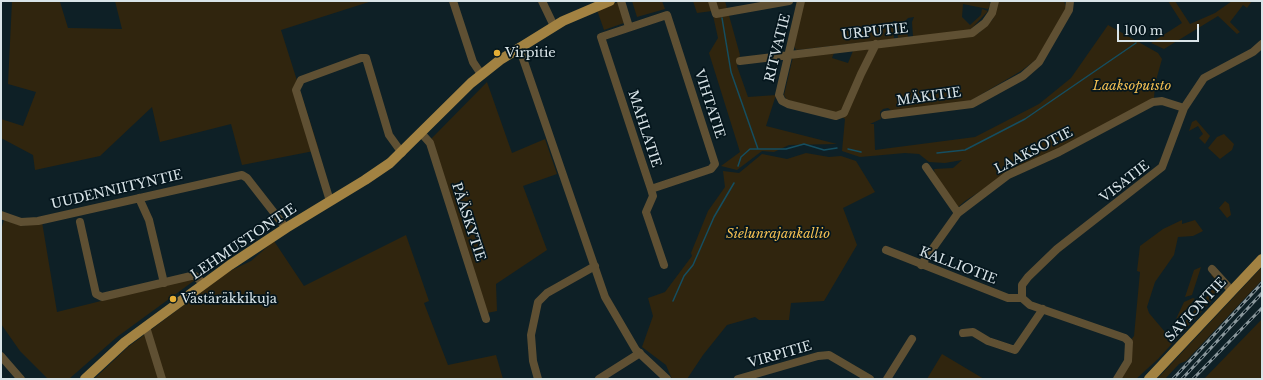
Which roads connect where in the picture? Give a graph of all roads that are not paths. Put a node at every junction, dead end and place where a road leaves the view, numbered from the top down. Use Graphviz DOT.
graph roads {
  1 [pos="453,1"];
  2 [pos="542,1"];
  3 [pos="610,1"];
  4 [pos="620,1"];
  5 [pos="712,1"];
  6 [pos="789,1"];
  7 [pos="801,1"];
  8 [pos="995,1"];
  9 [pos="1070,1"];
  10 [pos="638,24"];
  11 [pos="554,26"];
  12 [pos="629,27"];
  13 [pos="876,44"];
  14 [pos="1262,44"];
  15 [pos="519,47"];
  16 [pos="790,54"];
  17 [pos="740,61"];
  18 [pos="481,74"];
  19 [pos="1184,108"];
  20 [pos="885,115"];
  21 [pos="422,134"];
  22 [pos="402,153"];
  23 [pos="926,167"];
  24 [pos="651,189"];
  25 [pos="139,198"];
  26 [pos="330,201"];
  27 [pos="958,213"];
  28 [pos="1,215"];
  29 [pos="80,222"];
  30 [pos="286,228"];
  31 [pos="886,250"];
  32 [pos="1262,259"];
  33 [pos="664,265"];
  34 [pos="921,265"];
  35 [pos="595,266"];
  36 [pos="1212,268"];
  37 [pos="164,282"];
  38 [pos="204,284"];
  39 [pos="1232,291"];
  40 [pos="1022,298"];
  41 [pos="1043,309"];
  42 [pos="486,320"];
  43 [pos="146,327"];
  44 [pos="963,333"];
  45 [pos="912,339"];
  46 [pos="640,353"];
  47 [pos="1,356"];
  48 [pos="21,379"];
  49 [pos="85,379"];
  50 [pos="162,379"];
  51 [pos="538,379"];
  52 [pos="598,379"];
  53 [pos="667,379"];
  54 [pos="738,379"];
  55 [pos="870,379"];
  56 [pos="886,379"];
  57 [pos="1117,379"];
  58 [pos="1149,379"];
  1 -- 18 [label="street"];
  2 -- 11 [label="street"];
  3 -- 11 [label="main road, LEHMUSTONTIE"];
  4 -- 12 [label="street"];
  5 -- 6 [label="street"];
  7 -- 16 [label="street, RITVATIE"];
  8 -- 13 [label="street, URPUTIE"];
  9 -- 20 [label="street, MÄKITIE"];
  10 -- 12 [label="street, MAHLATIE"];
  10 -- 24 [label="street, VIHTATIE"];
  11 -- 15 [label="main road, LEHMUSTONTIE"];
  12 -- 24 [label="street, MAHLATIE"];
  13 -- 16 [label="street, URPUTIE"];
  13 -- 16 [label="street, RITVATIE"];
  14 -- 19 [label="street, VISATIE"];
  15 -- 18 [label="main road, LEHMUSTONTIE"];
  15 -- 35 [label="street"];
  16 -- 17 [label="street, URPUTIE"];
  18 -- 21 [label="main road, LEHMUSTONTIE"];
  19 -- 27 [label="street, LAAKSOTIE"];
  19 -- 40 [label="street, VISATIE"];
  21 -- 22 [label="main road, LEHMUSTONTIE"];
  21 -- 42 [label="street, PÄÄSKYTIE"];
  22 -- 26 [label="main road, LEHMUSTONTIE"];
  22 -- 26 [label="street"];
  23 -- 27 [label="street"];
  24 -- 33 [label="street, MAHLATIE"];
  25 -- 28 [label="street, UUDENNIITYNTIE"];
  25 -- 30 [label="street, UUDENNIITYNTIE"];
  25 -- 37 [label="street"];
  26 -- 30 [label="main road, LEHMUSTONTIE"];
  27 -- 34 [label="street, LAAKSOTIE"];
  29 -- 37 [label="street"];
  30 -- 38 [label="main road, LEHMUSTONTIE"];
  31 -- 34 [label="street, KALLIOTIE"];
  32 -- 39 [label="main road, SAVIONTIE"];
  34 -- 40 [label="street, KALLIOTIE"];
  35 -- 46 [label="street"];
  35 -- 51 [label="street"];
  36 -- 39 [label="street"];
  37 -- 38 [label="street"];
  38 -- 43 [label="main road, LEHMUSTONTIE"];
  39 -- 58 [label="main road, SAVIONTIE"];
  40 -- 41 [label="street"];
  41 -- 44 [label="street"];
  41 -- 57 [label="street"];
  43 -- 49 [label="main road, LEHMUSTONTIE"];
  43 -- 50 [label="street"];
  45 -- 56 [label="street"];
  46 -- 52 [label="street"];
  46 -- 53 [label="street"];
  47 -- 48 [label="street"];
  54 -- 55 [label="street, VIRPITIE"];
}
